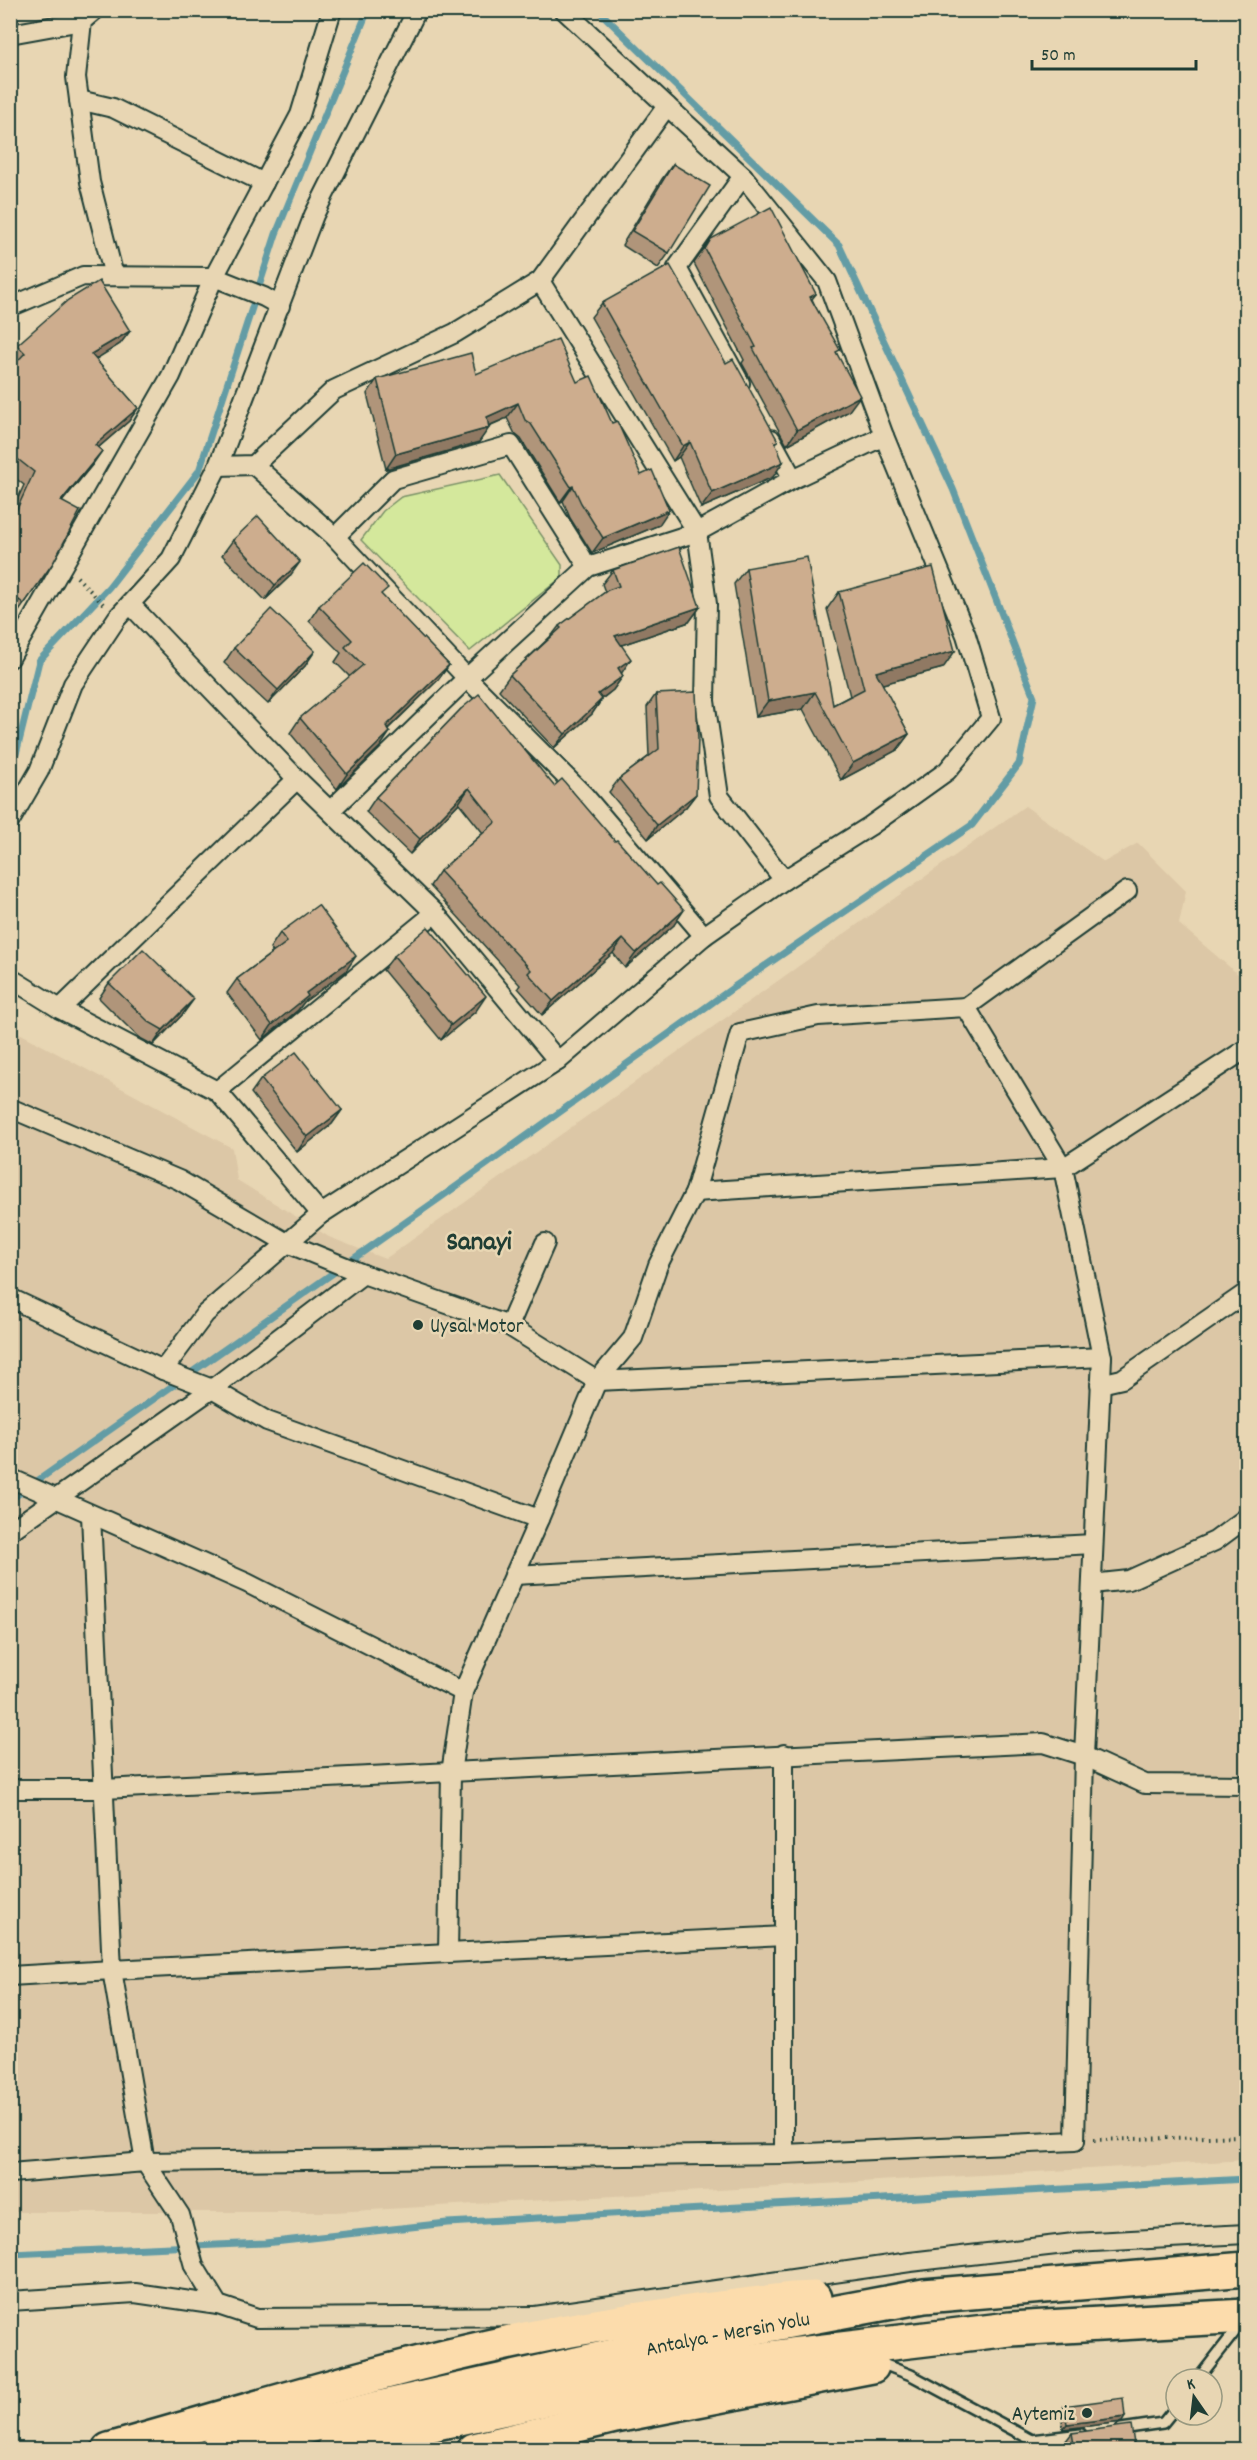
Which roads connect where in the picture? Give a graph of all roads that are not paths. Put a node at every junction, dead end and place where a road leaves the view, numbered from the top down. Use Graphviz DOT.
graph roads {
  1 [pos="332,10"];
  2 [pos="417,10"];
  3 [pos="564,10"];
  4 [pos="88,16"];
  5 [pos="10,34"];
  6 [pos="79,100"];
  7 [pos="667,106"];
  8 [pos="743,176"];
  9 [pos="264,183"];
  10 [pos="114,276"];
  11 [pos="214,277"];
  12 [pos="540,281"];
  13 [pos="272,301"];
  14 [pos="10,308"];
  15 [pos="749,399"];
  16 [pos="760,419"];
  17 [pos="884,436"];
  18 [pos="254,465"];
  19 [pos="218,466"];
  20 [pos="793,479"];
  21 [pos="697,532"];
  22 [pos="335,537"];
  23 [pos="588,567"];
  24 [pos="130,604"];
  25 [pos="10,658"];
  26 [pos="467,678"];
  27 [pos="297,779"];
  28 [pos="331,810"];
  29 [pos="10,821"];
  30 [pos="784,880"];
  31 [pos="1127,891"];
  32 [pos="435,913"];
  33 [pos="704,936"];
  34 [pos="10,978"];
  35 [pos="966,1007"];
  36 [pos="60,1009"];
  37 [pos="1246,1049"];
  38 [pos="558,1061"];
  39 [pos="217,1090"];
  40 [pos="10,1108"];
  41 [pos="1063,1168"];
  42 [pos="695,1192"];
  43 [pos="321,1214"];
  44 [pos="545,1243"];
  45 [pos="290,1244"];
  46 [pos="360,1273"];
  47 [pos="1246,1293"];
  48 [pos="10,1298"];
  49 [pos="509,1326"];
  50 [pos="1102,1357"];
  51 [pos="166,1371"];
  52 [pos="597,1381"];
  53 [pos="1100,1384"];
  54 [pos="209,1388"];
  55 [pos="10,1478"];
  56 [pos="54,1499"];
  57 [pos="91,1515"];
  58 [pos="1246,1518"];
  59 [pos="539,1520"];
  60 [pos="10,1531"];
  61 [pos="1093,1544"];
  62 [pos="514,1575"];
  63 [pos="1092,1584"];
  64 [pos="463,1692"];
  65 [pos="784,1755"];
  66 [pos="1084,1756"];
  67 [pos="451,1773"];
  68 [pos="1246,1785"];
  69 [pos="10,1789"];
  70 [pos="104,1789"];
  71 [pos="784,1936"];
  72 [pos="448,1953"];
  73 [pos="112,1970"];
  74 [pos="10,1976"];
  75 [pos="784,2154"];
  76 [pos="146,2162"];
  77 [pos="10,2174"];
  78 [pos="1246,2234"];
  79 [pos="1246,2269"];
  80 [pos="924,2296"];
  81 [pos="10,2301"];
  82 [pos="218,2305"];
  83 [pos="1246,2316"];
  84 [pos="539,2326"];
  85 [pos="1010,2330"];
  86 [pos="883,2364"];
  87 [pos="1207,2367"];
  88 [pos="1164,2422"];
  89 [pos="1108,2430"];
  90 [pos="1086,2433"];
  91 [pos="109,2450"];
  92 [pos="217,2450"];
  93 [pos="334,2450"];
  94 [pos="474,2450"];
  1 -- 9 [label="street"];
  2 -- 13 [label="street"];
  3 -- 7 [label="street"];
  4 -- 5 [label="street"];
  4 -- 6 [label="street"];
  6 -- 9 [label="street"];
  6 -- 10 [label="street"];
  7 -- 8 [label="street"];
  7 -- 12 [label="street"];
  8 -- 15 [label="street"];
  8 -- 17 [label="street"];
  9 -- 11 [label="street"];
  10 -- 11 [label="street"];
  10 -- 14 [label="street"];
  11 -- 13 [label="street"];
  11 -- 25 [label="street"];
  12 -- 18 [label="street"];
  12 -- 21 [label="street"];
  13 -- 19 [label="street"];
  16 -- 20 [label="street"];
  17 -- 20 [label="street"];
  17 -- 30 [label="street"];
  18 -- 19 [label="street"];
  18 -- 22 [label="street"];
  19 -- 24 [label="street"];
  20 -- 21 [label="street"];
  21 -- 23 [label="street"];
  21 -- 30 [label="street"];
  22 -- 23 [label="street"];
  22 -- 26 [label="street"];
  23 -- 26 [label="street"];
  24 -- 27 [label="street"];
  24 -- 29 [label="street"];
  26 -- 28 [label="street"];
  26 -- 33 [label="street"];
  27 -- 28 [label="street"];
  27 -- 36 [label="street"];
  28 -- 32 [label="street"];
  30 -- 33 [label="street"];
  31 -- 35 [label="street"];
  32 -- 38 [label="street"];
  32 -- 39 [label="street"];
  33 -- 38 [label="street"];
  34 -- 36 [label="street"];
  35 -- 41 [label="street"];
  35 -- 42 [label="street"];
  36 -- 39 [label="street"];
  37 -- 41 [label="street"];
  38 -- 43 [label="street"];
  39 -- 43 [label="street"];
  40 -- 45 [label="street"];
  41 -- 42 [label="street"];
  41 -- 50 [label="street"];
  42 -- 52 [label="street"];
  43 -- 45 [label="street"];
  44 -- 49 [label="street"];
  45 -- 46 [label="street"];
  45 -- 51 [label="street"];
  46 -- 49 [label="street"];
  46 -- 54 [label="street"];
  47 -- 53 [label="street"];
  48 -- 51 [label="street"];
  49 -- 52 [label="street"];
  50 -- 52 [label="street"];
  50 -- 53 [label="street"];
  51 -- 54 [label="street"];
  52 -- 59 [label="street"];
  53 -- 61 [label="street"];
  54 -- 56 [label="street"];
  54 -- 59 [label="street"];
  55 -- 56 [label="street"];
  56 -- 57 [label="street"];
  56 -- 60 [label="street"];
  57 -- 64 [label="street"];
  57 -- 70 [label="street"];
  58 -- 63 [label="street"];
  59 -- 62 [label="street"];
  61 -- 62 [label="street"];
  61 -- 63 [label="street"];
  62 -- 64 [label="street"];
  63 -- 66 [label="street"];
  64 -- 67 [label="street"];
  65 -- 66 [label="street"];
  65 -- 67 [label="street"];
  65 -- 71 [label="street"];
  66 -- 68 [label="street"];
  66 -- 75 [label="street"];
  67 -- 70 [label="street"];
  67 -- 72 [label="street"];
  69 -- 70 [label="street"];
  70 -- 73 [label="street"];
  71 -- 72 [label="street"];
  71 -- 75 [label="street"];
  72 -- 73 [label="street"];
  73 -- 74 [label="street"];
  73 -- 76 [label="street"];
  75 -- 76 [label="street"];
  76 -- 77 [label="street"];
  76 -- 82 [label="street"];
  78 -- 84 [label="street"];
  79 -- 80 [label="highway, Antalya - Mersin Yolu"];
  80 -- 84 [label="highway"];
  80 -- 92 [label="highway, Antalya - Mersin Yolu"];
  81 -- 82 [label="street"];
  82 -- 84 [label="street"];
  83 -- 85 [label="highway, Antalya - Mersin Yolu"];
  83 -- 87 [label="lane"];
  84 -- 91 [label="highway"];
  85 -- 86 [label="highway"];
  85 -- 93 [label="highway, Antalya - Mersin Yolu"];
  86 -- 90 [label="lane"];
  86 -- 94 [label="highway"];
  88 -- 89 [label="lane"];
}
